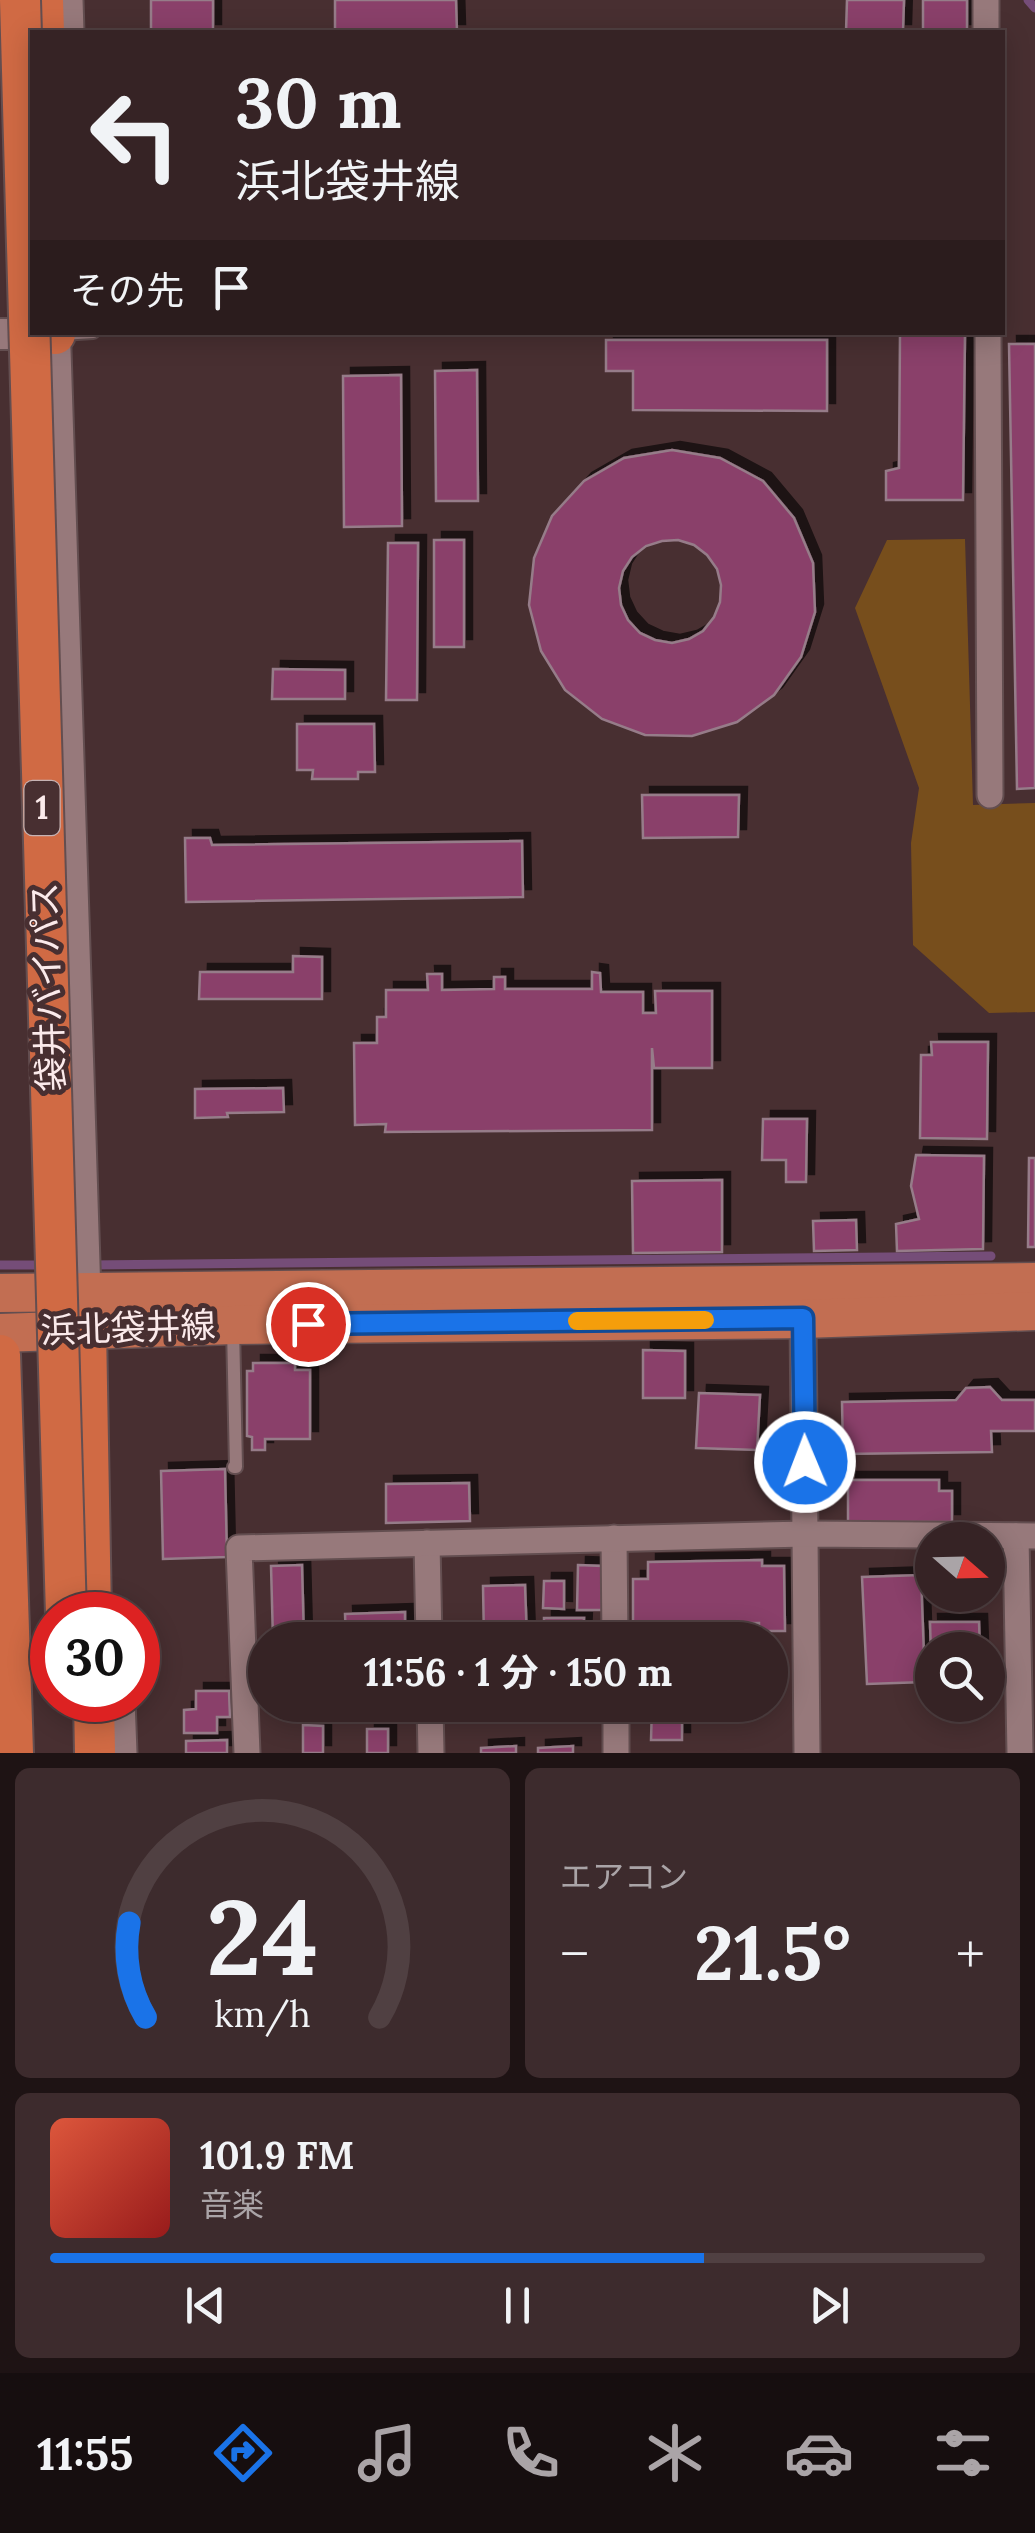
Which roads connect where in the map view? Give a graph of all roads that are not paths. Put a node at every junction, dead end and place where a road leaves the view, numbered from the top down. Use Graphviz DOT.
graph roads {
  1 [pos="20,0"];
  2 [pos="43,0"];
  3 [pos="70,0"];
  4 [pos="986,0"];
  5 [pos="44,30"];
  6 [pos="71,30"];
  7 [pos="986,30"];
  8 [pos="0,334"];
  9 [pos="30,334"];
  10 [pos="68,335"];
  11 [pos="988,335"];
  12 [pos="990,795"];
  13 [pos="1035,1282"];
  14 [pos="0,1294"];
  15 [pos="86,1309"];
  16 [pos="1035,1311"];
  17 [pos="803,1318"];
  18 [pos="232,1325"];
  19 [pos="0,1333"];
  20 [pos="0,1355"];
  21 [pos="234,1467"];
  22 [pos="90,1496"];
  23 [pos="806,1534"];
  24 [pos="1026,1536"];
  25 [pos="614,1538"];
  26 [pos="427,1543"];
  27 [pos="65,1592"];
  28 [pos="91,1592"];
  29 [pos="106,1592"];
  30 [pos="429,1622"];
  31 [pos="615,1622"];
  32 [pos="69,1722"];
  33 [pos="95,1722"];
  34 [pos="123,1722"];
  35 [pos="430,1722"];
  36 [pos="616,1722"];
  37 [pos="13,1753"];
  38 [pos="70,1753"];
  39 [pos="96,1753"];
  40 [pos="124,1753"];
  41 [pos="247,1753"];
  42 [pos="431,1753"];
  43 [pos="616,1753"];
  44 [pos="807,1753"];
  45 [pos="1020,1753"];
  1 -- 27 [label="highway, 袋井バイパス / 1, bridge"];
  2 -- 5 [label="highway"];
  3 -- 6 [label="street"];
  4 -- 7 [label="street"];
  8 -- 9 [label="street"];
  10 -- 15 [label="street"];
  11 -- 12 [label="street"];
  13 -- 15 [label="main road, 浜北袋井線"];
  14 -- 15 [label="main road, 浜北袋井線"];
  15 -- 18 [label="main road, 浜北袋井線"];
  15 -- 19 [label="main road, 浜北袋井線"];
  15 -- 22 [label="highway"];
  16 -- 17 [label="main road, 浜北袋井線"];
  17 -- 18 [label="main road, 浜北袋井線"];
  17 -- 23 [label="street"];
  18 -- 21 [label="lane"];
  20 -- 37 [label="highway"];
  22 -- 28 [label="highway"];
  22 -- 29 [label="street"];
  23 -- 24 [label="street"];
  23 -- 25 [label="street"];
  23 -- 44 [label="street"];
  24 -- 45 [label="street"];
  25 -- 26 [label="street"];
  25 -- 31 [label="street"];
  26 -- 30 [label="street"];
  26 -- 41 [label="street"];
  32 -- 38 [label="highway"];
  33 -- 39 [label="highway"];
  34 -- 40 [label="street"];
  35 -- 42 [label="street"];
  36 -- 43 [label="street"];
}
